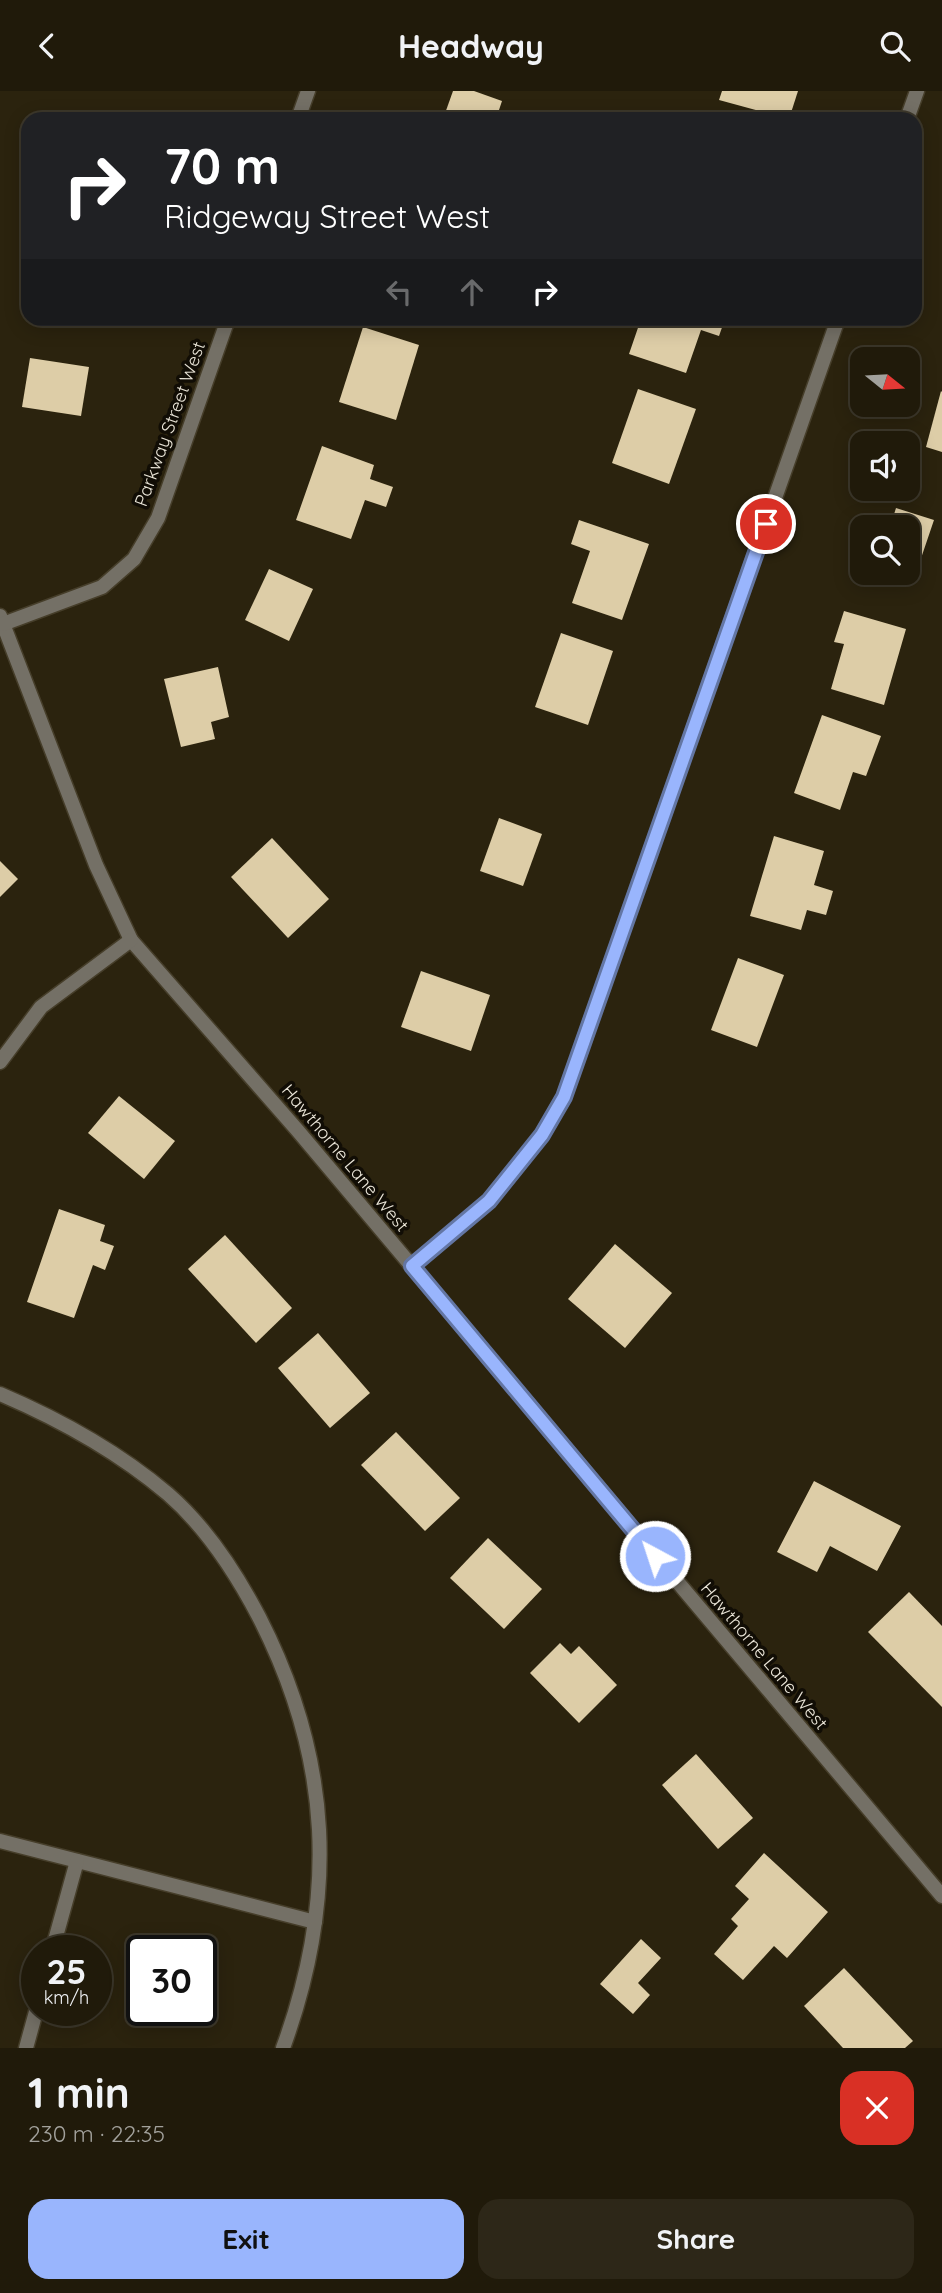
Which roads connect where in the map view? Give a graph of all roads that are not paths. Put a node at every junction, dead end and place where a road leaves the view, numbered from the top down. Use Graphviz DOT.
graph roads {
  1 [pos="308,91"];
  2 [pos="917,91"];
  3 [pos="300,112"];
  4 [pos="910,112"];
  5 [pos="226,326"];
  6 [pos="836,326"];
  7 [pos="2,620"];
  8 [pos="131,940"];
  9 [pos="0,1062"];
  10 [pos="412,1266"];
  11 [pos="0,1394"];
  12 [pos="0,1841"];
  13 [pos="77,1861"];
  14 [pos="942,1896"];
  15 [pos="315,1922"];
  16 [pos="56,1935"];
  17 [pos="32,2026"];
  18 [pos="26,2048"];
  19 [pos="283,2048"];
  1 -- 3 [label="street"];
  2 -- 4 [label="street"];
  5 -- 7 [label="street, Parkway Street West"];
  6 -- 10 [label="street"];
  7 -- 8 [label="street, Hawthorne Lane West"];
  8 -- 9 [label="street"];
  8 -- 10 [label="street, Hawthorne Lane West"];
  10 -- 14 [label="street, Hawthorne Lane West"];
  11 -- 15 [label="street"];
  12 -- 13 [label="street"];
  13 -- 15 [label="street"];
  13 -- 16 [label="street"];
  15 -- 19 [label="street"];
  17 -- 18 [label="street"];
}
